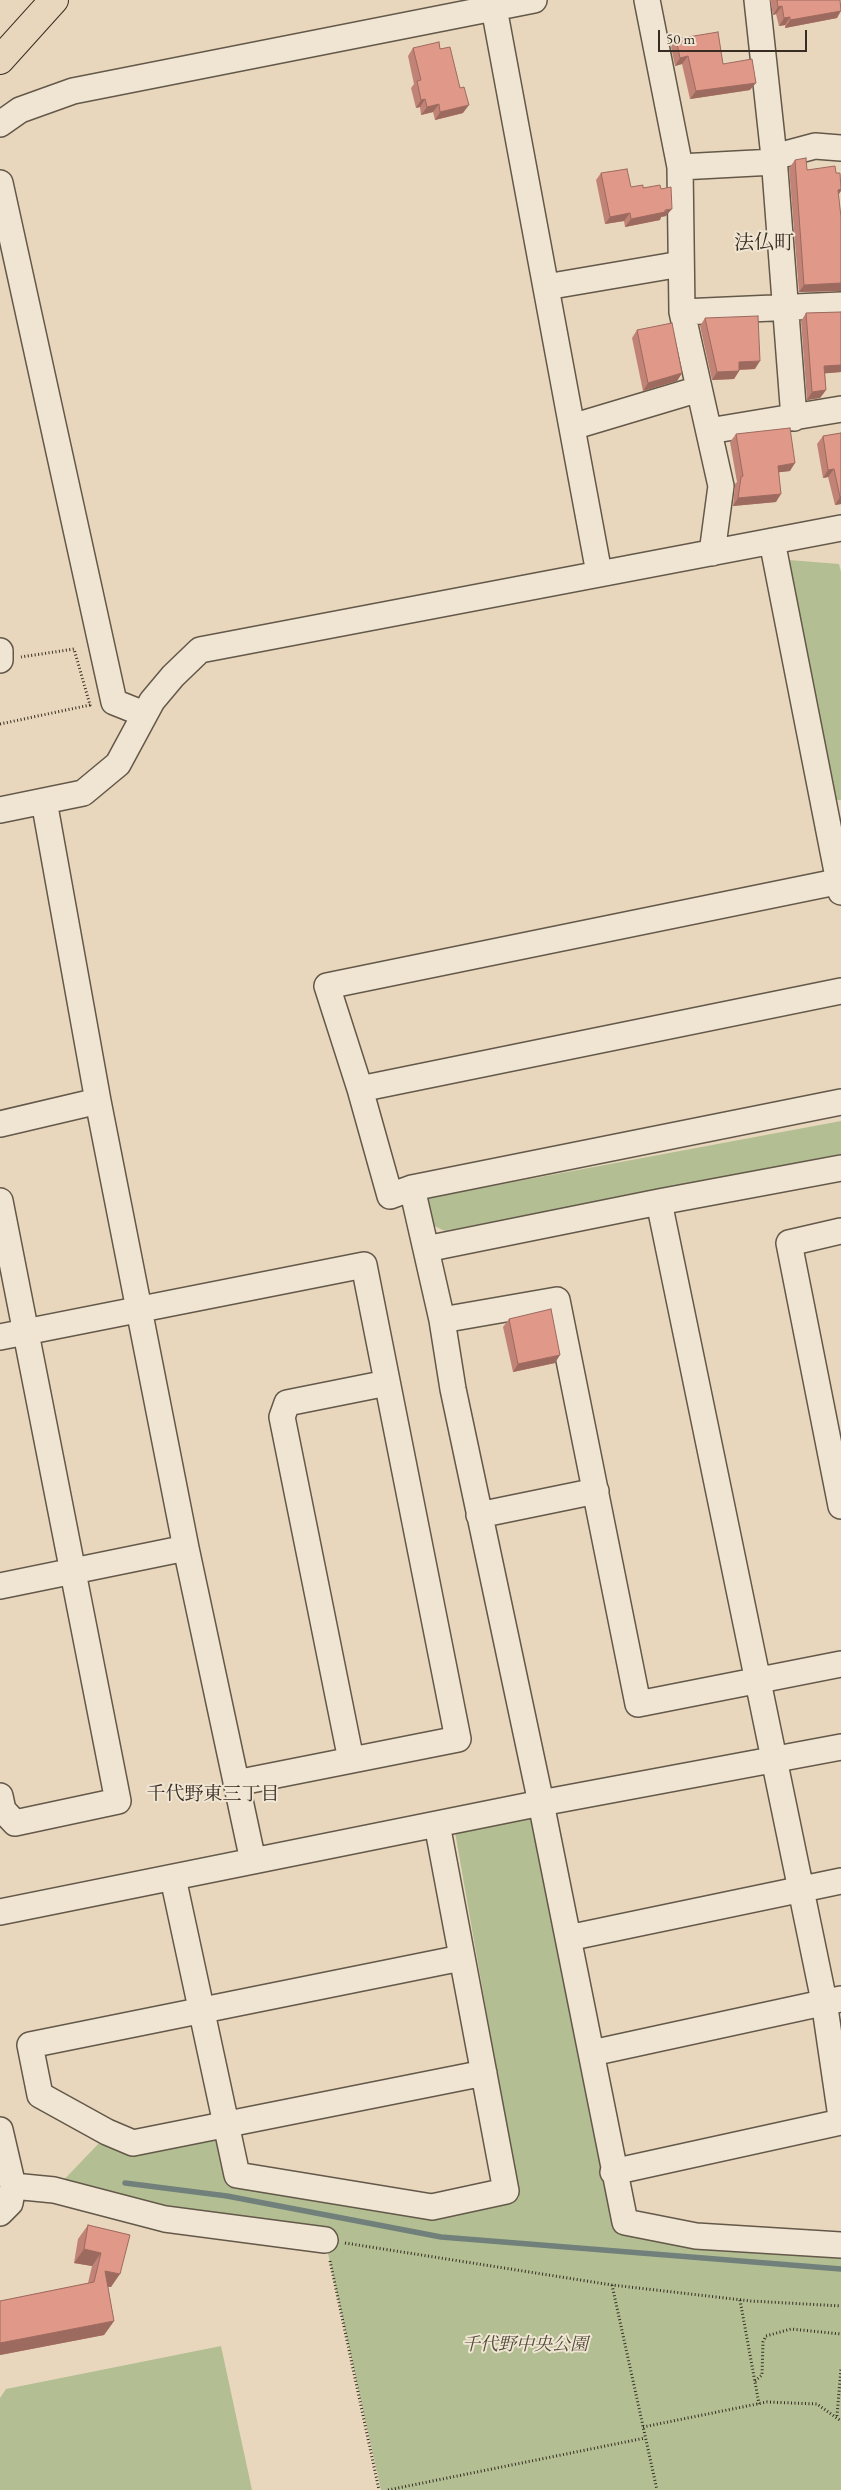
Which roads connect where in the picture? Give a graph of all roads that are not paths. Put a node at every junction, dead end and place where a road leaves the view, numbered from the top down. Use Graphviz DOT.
graph roads {
  1 [pos="54,0"];
  2 [pos="534,0"];
  3 [pos="647,0"];
  4 [pos="757,0"];
  5 [pos="494,8"];
  6 [pos="0,60"];
  7 [pos="0,124"];
  8 [pos="841,148"];
  9 [pos="774,160"];
  10 [pos="680,168"];
  11 [pos="0,182"];
  12 [pos="681,264"];
  13 [pos="546,287"];
  14 [pos="841,305"];
  15 [pos="786,306"];
  16 [pos="682,312"];
  17 [pos="699,389"];
  18 [pos="841,409"];
  19 [pos="794,418"];
  20 [pos="572,427"];
  21 [pos="709,431"];
  22 [pos="841,528"];
  23 [pos="772,541"];
  24 [pos="712,552"];
  25 [pos="599,573"];
  26 [pos="144,714"];
  27 [pos="44,801"];
  28 [pos="0,810"];
  29 [pos="840,885"];
  30 [pos="841,990"];
  31 [pos="360,1089"];
  32 [pos="98,1101"];
  33 [pos="841,1102"];
  34 [pos="0,1124"];
  35 [pos="841,1168"];
  36 [pos="412,1188"];
  37 [pos="0,1201"];
  38 [pos="659,1202"];
  39 [pos="841,1231"];
  40 [pos="426,1249"];
  41 [pos="140,1310"];
  42 [pos="442,1320"];
  43 [pos="27,1332"];
  44 [pos="0,1338"];
  45 [pos="387,1383"];
  46 [pos="834,1441"];
  47 [pos="596,1491"];
  48 [pos="841,1506"];
  49 [pos="479,1515"];
  50 [pos="186,1548"];
  51 [pos="74,1572"];
  52 [pos="0,1586"];
  53 [pos="841,1664"];
  54 [pos="757,1681"];
  55 [pos="841,1747"];
  56 [pos="351,1760"];
  57 [pos="773,1760"];
  58 [pos="236,1783"];
  59 [pos="0,1796"];
  60 [pos="541,1803"];
  61 [pos="437,1824"];
  62 [pos="253,1861"];
  63 [pos="173,1878"];
  64 [pos="841,1881"];
  65 [pos="801,1889"];
  66 [pos="0,1912"];
  67 [pos="568,1938"];
  68 [pos="461,1958"];
  69 [pos="832,2000"];
  70 [pos="202,2012"];
  71 [pos="592,2053"];
  72 [pos="484,2073"];
  73 [pos="841,2117"];
  74 [pos="841,2122"];
  75 [pos="227,2124"];
  76 [pos="0,2130"];
  77 [pos="613,2172"];
  78 [pos="13,2186"];
  79 [pos="0,2213"];
  80 [pos="325,2240"];
  81 [pos="841,2245"];
  1 -- 6 [label="main road"];
  2 -- 5 [label="street"];
  3 -- 10 [label="street"];
  4 -- 9 [label="street"];
  5 -- 7 [label="street"];
  5 -- 13 [label="street"];
  8 -- 9 [label="street"];
  9 -- 10 [label="street"];
  9 -- 15 [label="street"];
  10 -- 12 [label="street"];
  11 -- 26 [label="street"];
  12 -- 13 [label="street"];
  12 -- 16 [label="street"];
  13 -- 20 [label="street"];
  14 -- 15 [label="street"];
  15 -- 16 [label="street"];
  15 -- 19 [label="street"];
  16 -- 17 [label="street"];
  17 -- 20 [label="street"];
  17 -- 21 [label="street"];
  18 -- 19 [label="street"];
  19 -- 21 [label="street"];
  20 -- 25 [label="street"];
  21 -- 24 [label="street"];
  22 -- 23 [label="street"];
  23 -- 24 [label="street"];
  23 -- 29 [label="street"];
  24 -- 25 [label="street"];
  25 -- 26 [label="street"];
  26 -- 27 [label="street"];
  27 -- 28 [label="street"];
  27 -- 32 [label="street"];
  29 -- 31 [label="street"];
  30 -- 31 [label="street"];
  31 -- 36 [label="street"];
  32 -- 34 [label="street"];
  32 -- 41 [label="street"];
  33 -- 36 [label="street"];
  35 -- 38 [label="street"];
  36 -- 40 [label="street"];
  37 -- 43 [label="street"];
  38 -- 40 [label="street"];
  38 -- 54 [label="street"];
  39 -- 46 [label="street"];
  40 -- 42 [label="street"];
  41 -- 43 [label="street"];
  41 -- 45 [label="street"];
  41 -- 50 [label="street"];
  42 -- 47 [label="street"];
  42 -- 49 [label="street"];
  43 -- 44 [label="street"];
  43 -- 51 [label="street"];
  45 -- 56 [label="street"];
  45 -- 56 [label="street"];
  46 -- 48 [label="street"];
  47 -- 49 [label="street"];
  47 -- 54 [label="street"];
  49 -- 60 [label="street"];
  50 -- 51 [label="street"];
  50 -- 58 [label="street"];
  51 -- 52 [label="street"];
  51 -- 59 [label="street"];
  53 -- 54 [label="street"];
  54 -- 57 [label="street"];
  55 -- 57 [label="street"];
  56 -- 58 [label="street"];
  57 -- 60 [label="street"];
  57 -- 65 [label="street"];
  58 -- 62 [label="street"];
  60 -- 61 [label="street"];
  60 -- 67 [label="street"];
  61 -- 62 [label="street"];
  61 -- 68 [label="street"];
  62 -- 63 [label="street"];
  63 -- 66 [label="street"];
  63 -- 70 [label="street"];
  64 -- 65 [label="street"];
  65 -- 67 [label="street"];
  65 -- 69 [label="street"];
  67 -- 71 [label="street"];
  68 -- 70 [label="street"];
  68 -- 72 [label="street"];
  69 -- 71 [label="street"];
  69 -- 73 [label="street"];
  70 -- 75 [label="street"];
  70 -- 75 [label="street"];
  71 -- 77 [label="street"];
  72 -- 75 [label="street"];
  72 -- 75 [label="street"];
  74 -- 77 [label="street"];
  76 -- 78 [label="street"];
  77 -- 81 [label="street"];
  78 -- 79 [label="street"];
  78 -- 80 [label="street"];
}
